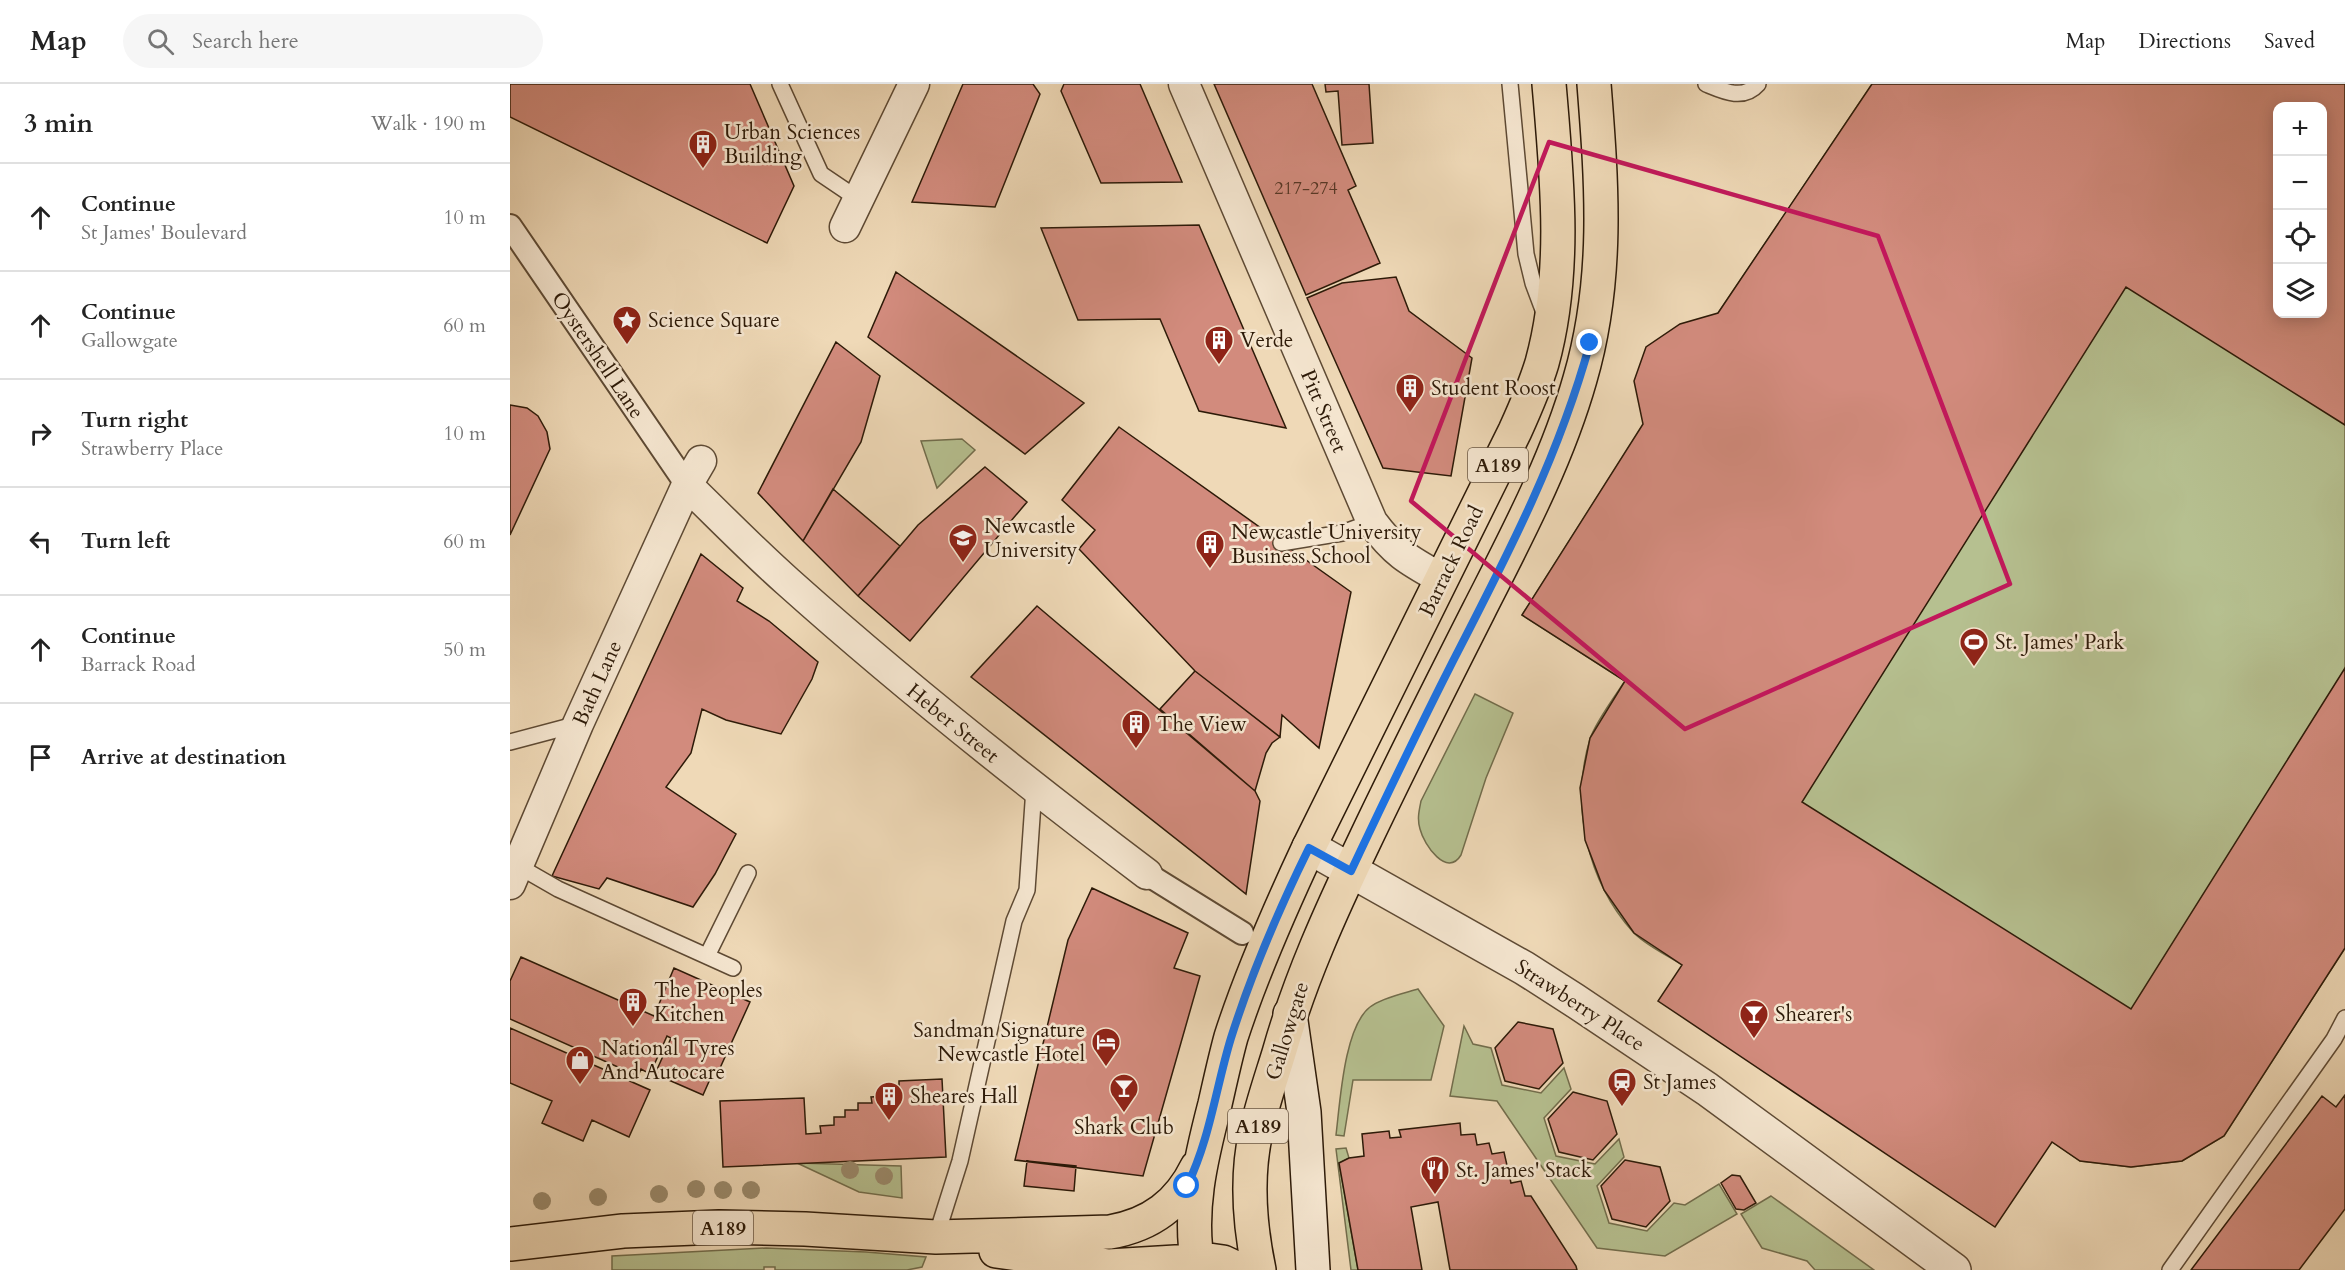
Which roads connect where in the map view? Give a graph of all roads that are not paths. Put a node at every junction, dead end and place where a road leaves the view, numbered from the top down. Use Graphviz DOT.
graph roads {
  1 [pos="780,84"];
  2 [pos="914,84"];
  3 [pos="1184,84"];
  4 [pos="1510,84"];
  5 [pos="1549,84"];
  6 [pos="1594,84"];
  7 [pos="1706,84"];
  8 [pos="1758,84"];
  9 [pos="858,199"];
  10 [pos="510,226"];
  11 [pos="845,227"];
  12 [pos="1550,326"];
  13 [pos="694,472"];
  14 [pos="1372,522"];
  15 [pos="1281,543"];
  16 [pos="1442,579"];
  17 [pos="578,724"];
  18 [pos="510,742"];
  19 [pos="1034,789"];
  20 [pos="1309,848"];
  21 [pos="1351,871"];
  22 [pos="748,873"];
  23 [pos="1147,874"];
  24 [pos="514,875"];
  25 [pos="1242,933"];
  26 [pos="707,956"];
  27 [pos="733,968"];
  28 [pos="1290,1014"];
  29 [pos="2345,1018"];
  30 [pos="1201,1159"];
  31 [pos="936,1237"];
  32 [pos="510,1244"];
  33 [pos="1250,1263"];
  34 [pos="1198,1265"];
  35 [pos="1313,1270"];
  36 [pos="1954,1270"];
  37 [pos="2170,1270"];
  1 -- 9 [label="lane"];
  2 -- 9 [label="street"];
  3 -- 14 [label="street, Pitt Street"];
  4 -- 12 [label="lane"];
  5 -- 12 [label="main road, Barrack Road / A189"];
  6 -- 21 [label="main road, A189"];
  7 -- 8 [label="lane"];
  9 -- 11 [label="street"];
  10 -- 13 [label="street, Oystershell Lane"];
  12 -- 16 [label="main road, Barrack Road / A189"];
  13 -- 17 [label="street, Bath Lane"];
  13 -- 19 [label="street, Heber Street"];
  14 -- 15 [label="lane"];
  14 -- 16 [label="street, Pitt Street"];
  16 -- 20 [label="main road, Barrack Road / A189"];
  17 -- 18 [label="lane"];
  17 -- 24 [label="street, Bath Lane"];
  19 -- 23 [label="street, Heber Street"];
  19 -- 31 [label="lane"];
  20 -- 21 [label="street, Strawberry Place"];
  20 -- 30 [label="main road, A189"];
  21 -- 28 [label="main road, Gallowgate / A189"];
  21 -- 36 [label="street, Strawberry Place"];
  22 -- 26 [label="lane"];
  23 -- 25 [label="street, Heber Street"];
  24 -- 26 [label="lane"];
  26 -- 27 [label="lane"];
  28 -- 33 [label="main road, Gallowgate / A189"];
  28 -- 35 [label="street"];
  29 -- 37 [label="lane"];
  30 -- 31 [label="main road, A189"];
  30 -- 34 [label="main road, A189"];
  31 -- 32 [label="main road, A189"];
  31 -- 34 [label="main road, A189"];
  33 -- 34 [label="main road, A189"];
}
